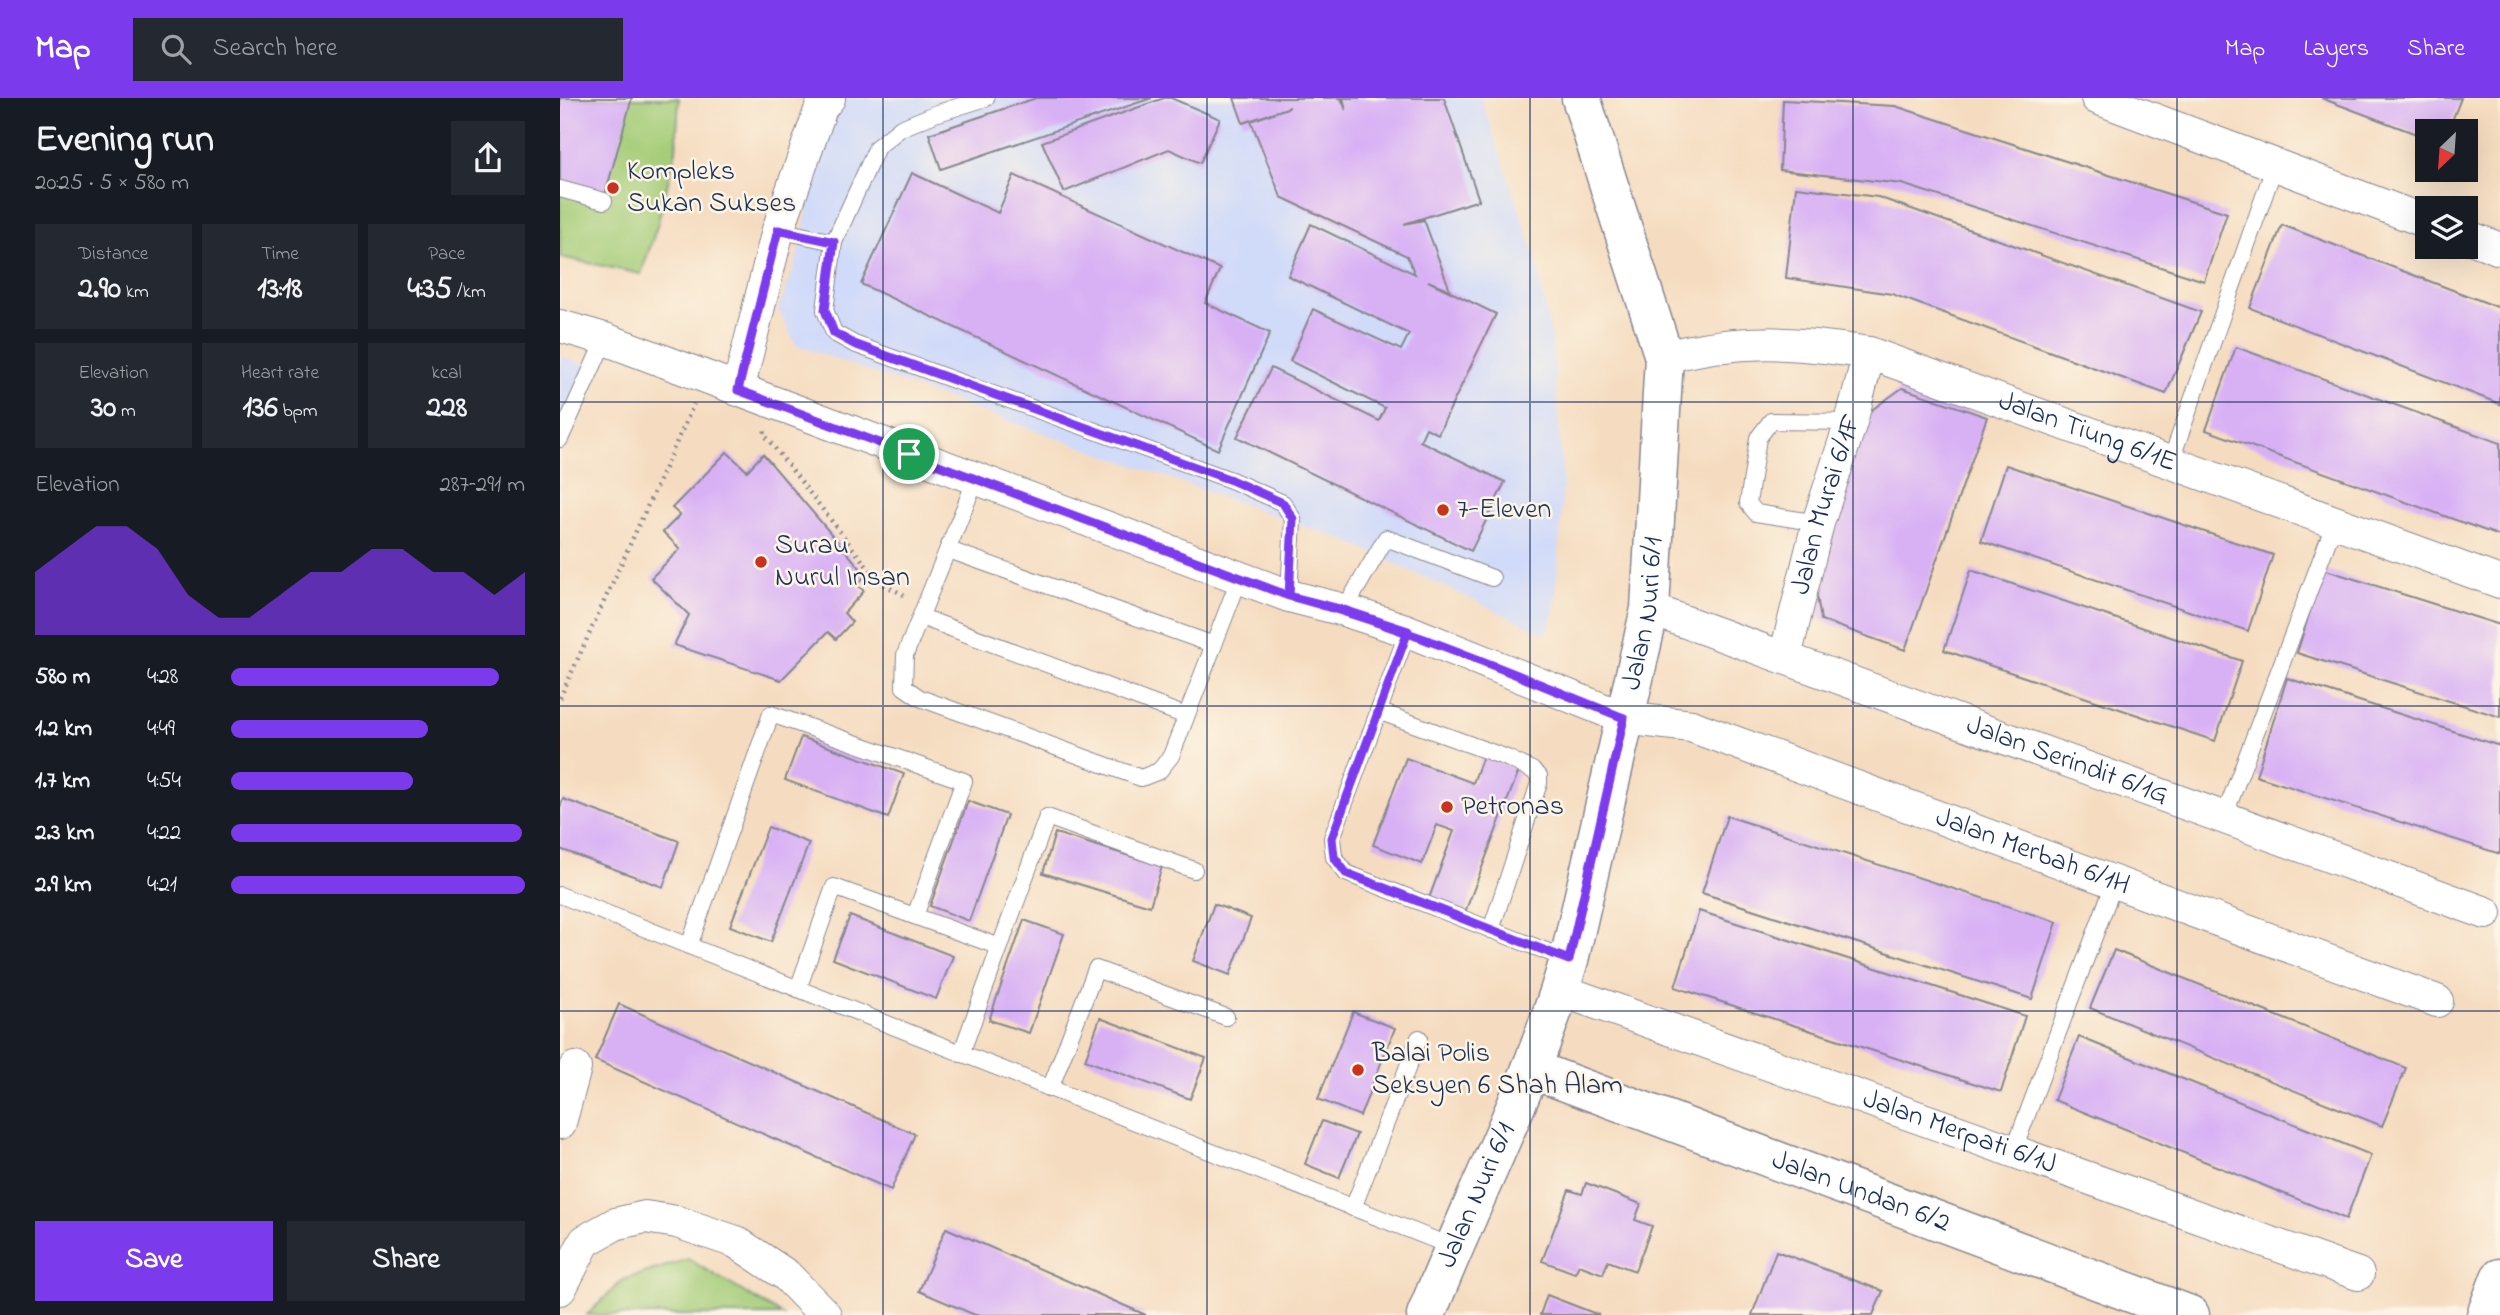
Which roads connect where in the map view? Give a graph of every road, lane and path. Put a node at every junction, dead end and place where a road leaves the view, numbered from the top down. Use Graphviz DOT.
graph roads {
  1 [pos="829,98"];
  2 [pos="986,98"];
  3 [pos="1581,98"];
  4 [pos="2096,98"];
  5 [pos="2275,165"];
  6 [pos="560,190"];
  7 [pos="604,201"];
  8 [pos="2415,218"];
  9 [pos="778,230"];
  10 [pos="2478,241"];
  11 [pos="834,242"];
  12 [pos="2500,249"];
  13 [pos="560,326"];
  14 [pos="605,339"];
  15 [pos="1870,353"];
  16 [pos="1664,357"];
  17 [pos="706,377"];
  18 [pos="738,390"];
  19 [pos="774,404"];
  20 [pos="1851,422"];
  21 [pos="560,439"];
  22 [pos="2170,463"];
  23 [pos="976,479"];
  24 [pos="2335,522"];
  25 [pos="1818,523"];
  26 [pos="949,550"];
  27 [pos="1240,577"];
  28 [pos="1492,579"];
  29 [pos="2500,582"];
  30 [pos="1289,596"];
  31 [pos="1650,609"];
  32 [pos="1344,610"];
  33 [pos="923,611"];
  34 [pos="1408,631"];
  35 [pos="1214,645"];
  36 [pos="1785,657"];
  37 [pos="560,698"];
  38 [pos="1378,711"];
  39 [pos="1186,716"];
  40 [pos="1624,718"];
  41 [pos="2224,817"];
  42 [pos="1194,870"];
  43 [pos="2115,881"];
  44 [pos="560,895"];
  45 [pos="2486,913"];
  46 [pos="915,916"];
  47 [pos="1490,930"];
  48 [pos="688,946"];
  49 [pos="1000,947"];
  50 [pos="1564,975"];
  51 [pos="797,989"];
  52 [pos="2437,1001"];
  53 [pos="1226,1017"];
  54 [pos="1419,1038"];
  55 [pos="961,1054"];
  56 [pos="575,1068"];
  57 [pos="1531,1069"];
  58 [pos="1050,1089"];
  59 [pos="560,1123"];
  60 [pos="2013,1152"];
  61 [pos="1353,1208"];
  62 [pos="1453,1247"];
  63 [pos="2358,1274"];
  64 [pos="2500,1278"];
  65 [pos="560,1289"];
  66 [pos="825,1315"];
  67 [pos="1426,1315"];
  68 [pos="2190,1315"];
  69 [pos="2486,1315"];
  1 -- 9 [label="street"];
  2 -- 11 [label="lane"];
  3 -- 16 [label="street, Jalan Nuri 6/1"];
  4 -- 5 [label="street"];
  5 -- 8 [label="street"];
  5 -- 22 [label="lane"];
  6 -- 7 [label="lane"];
  9 -- 11 [label="lane"];
  9 -- 18 [label="street"];
  10 -- 12 [label="street"];
  11 -- 30 [label="lane"];
  13 -- 14 [label="street, Jalan Merbah 6/1H"];
  14 -- 17 [label="street, Jalan Merbah 6/1H"];
  14 -- 21 [label="lane"];
  15 -- 16 [label="street, Jalan Tiung 6/1E"];
  15 -- 20 [label="street, Jalan Murai 6/1F"];
  15 -- 22 [label="street, Jalan Tiung 6/1E"];
  16 -- 31 [label="street, Jalan Nuri 6/1"];
  17 -- 18 [label="street, Jalan Merbah 6/1H"];
  17 -- 37 [label="path"];
  18 -- 19 [label="street, Jalan Merbah 6/1H"];
  19 -- 23 [label="street, Jalan Merbah 6/1H"];
  19 -- 33 [label="path"];
  20 -- 25 [label="street, Jalan Murai 6/1F"];
  20 -- 25 [label="lane"];
  22 -- 24 [label="street, Jalan Tiung 6/1E"];
  23 -- 26 [label="lane"];
  23 -- 27 [label="street, Jalan Merbah 6/1H"];
  24 -- 29 [label="street, Jalan Tiung 6/1E"];
  24 -- 41 [label="lane"];
  25 -- 36 [label="street, Jalan Murai 6/1F"];
  26 -- 33 [label="lane"];
  26 -- 35 [label="lane"];
  27 -- 30 [label="street, Jalan Merbah 6/1H"];
  27 -- 35 [label="lane"];
  28 -- 32 [label="lane"];
  30 -- 32 [label="street, Jalan Merbah 6/1H"];
  31 -- 36 [label="street, Jalan Serindit 6/1G"];
  31 -- 40 [label="street, Jalan Nuri 6/1"];
  32 -- 34 [label="street, Jalan Merbah 6/1H"];
  33 -- 39 [label="lane"];
  33 -- 39 [label="lane"];
  34 -- 38 [label="lane"];
  34 -- 40 [label="street, Jalan Merbah 6/1H"];
  35 -- 39 [label="lane"];
  36 -- 41 [label="street, Jalan Serindit 6/1G"];
  38 -- 47 [label="lane"];
  38 -- 47 [label="lane"];
  40 -- 43 [label="street, Jalan Merbah 6/1H"];
  40 -- 50 [label="street, Jalan Nuri 6/1"];
  41 -- 45 [label="street, Jalan Serindit 6/1G"];
  42 -- 49 [label="lane"];
  43 -- 52 [label="street, Jalan Merbah 6/1H"];
  43 -- 60 [label="lane"];
  44 -- 48 [label="lane"];
  46 -- 48 [label="lane"];
  46 -- 49 [label="lane"];
  46 -- 51 [label="lane"];
  47 -- 50 [label="lane"];
  48 -- 51 [label="lane"];
  49 -- 55 [label="lane"];
  50 -- 57 [label="street, Jalan Nuri 6/1"];
  50 -- 60 [label="street, Jalan Merpati 6/1J"];
  51 -- 55 [label="lane"];
  53 -- 58 [label="lane"];
  54 -- 61 [label="lane"];
  55 -- 58 [label="lane"];
  56 -- 59 [label="street"];
  57 -- 62 [label="street, Jalan Nuri 6/1"];
  57 -- 68 [label="street, Jalan Undan 6/2"];
  58 -- 61 [label="lane"];
  60 -- 63 [label="street, Jalan Merpati 6/1J"];
  61 -- 62 [label="lane"];
  62 -- 67 [label="street, Jalan Nuri 6/1"];
  64 -- 69 [label="street"];
  65 -- 66 [label="street"];
}
